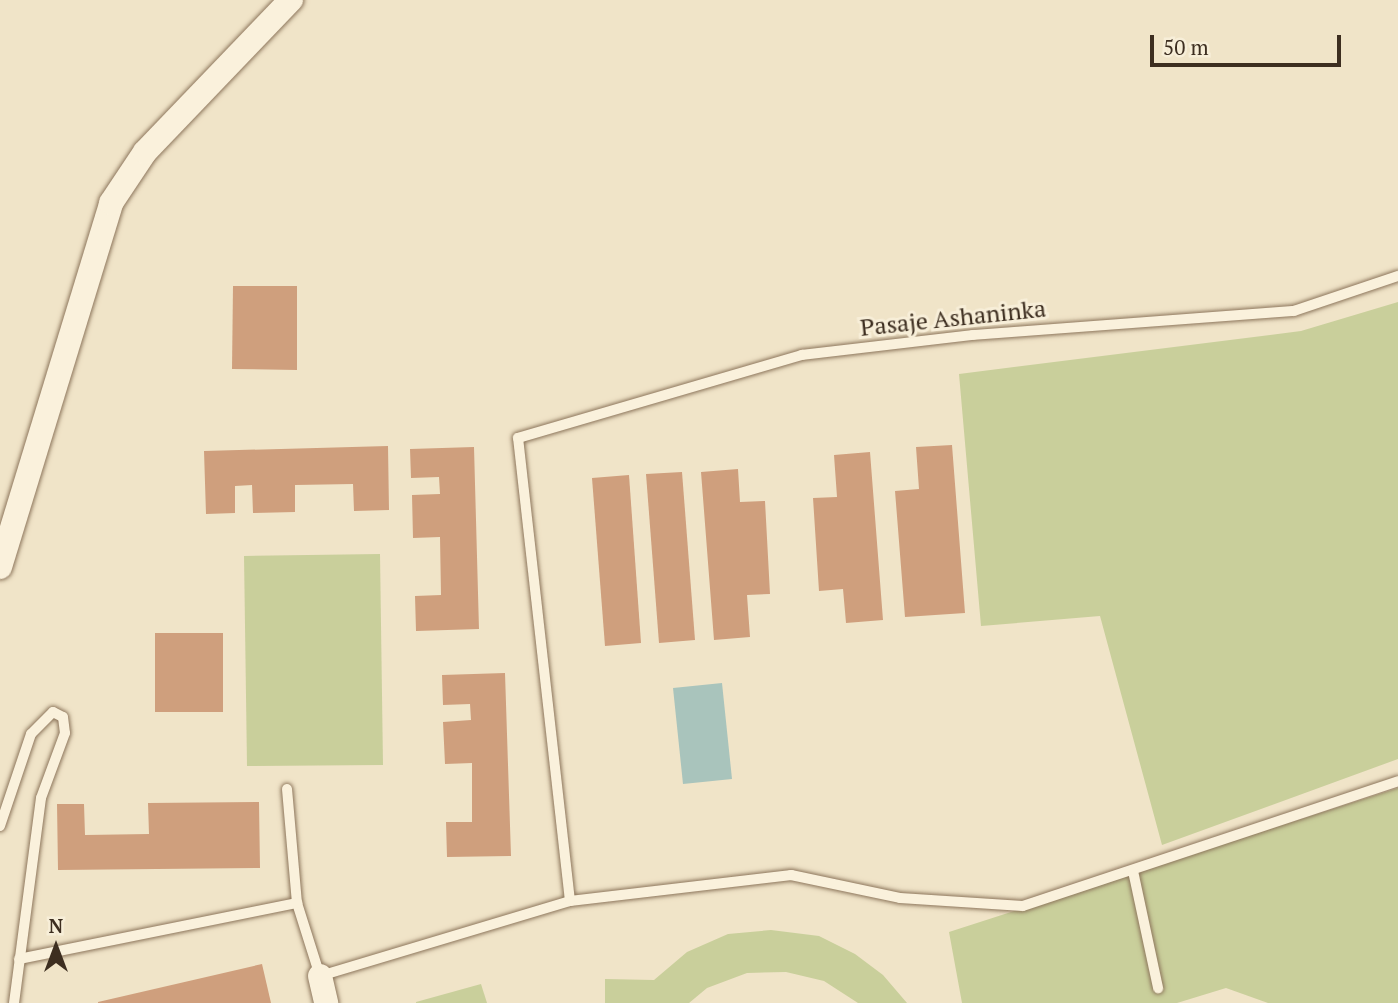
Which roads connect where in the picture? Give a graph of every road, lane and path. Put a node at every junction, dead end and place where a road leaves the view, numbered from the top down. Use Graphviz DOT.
graph roads {
  1 [pos="291,0"];
  2 [pos="1398,276"];
  3 [pos="0,566"];
  4 [pos="1398,781"];
  5 [pos="287,789"];
  6 [pos="0,826"];
  7 [pos="1133,871"];
  8 [pos="570,901"];
  9 [pos="297,903"];
  10 [pos="19,959"];
  11 [pos="320,976"];
  12 [pos="1158,988"];
  13 [pos="14,1003"];
  14 [pos="326,1003"];
  1 -- 3 [label="street"];
  2 -- 8 [label="lane, Pasaje Ashaninka"];
  4 -- 7 [label="lane"];
  5 -- 9 [label="lane"];
  6 -- 10 [label="lane"];
  7 -- 8 [label="lane"];
  7 -- 12 [label="lane"];
  8 -- 11 [label="lane"];
  9 -- 10 [label="lane"];
  9 -- 11 [label="lane"];
  10 -- 13 [label="lane"];
  11 -- 14 [label="street"];
}
